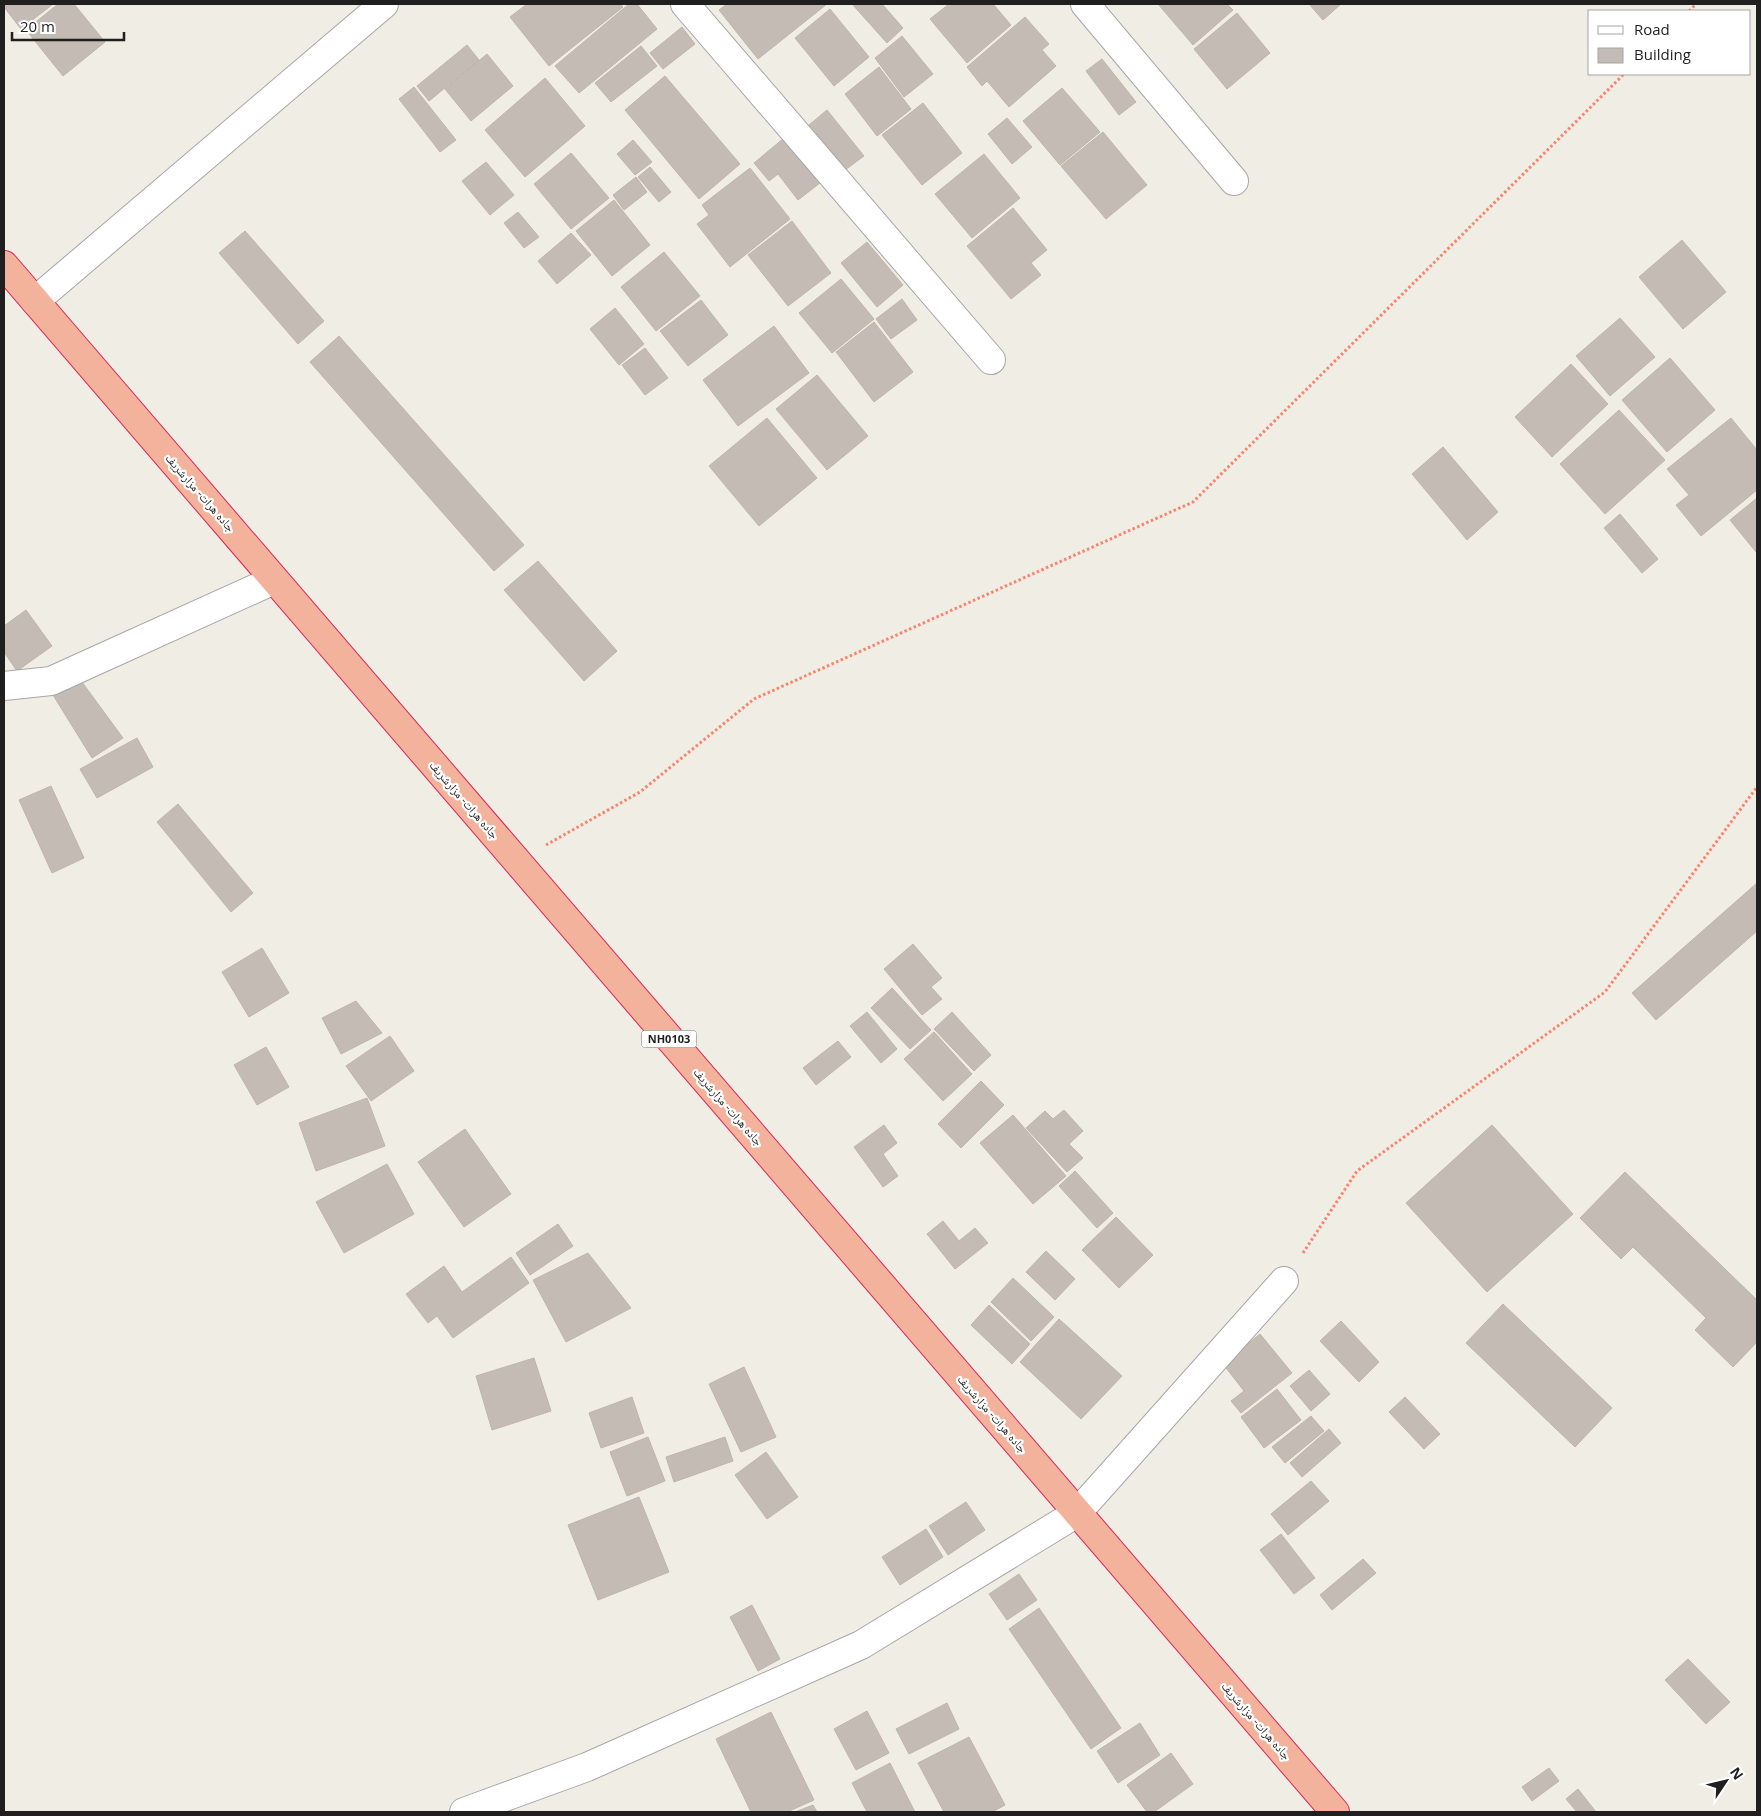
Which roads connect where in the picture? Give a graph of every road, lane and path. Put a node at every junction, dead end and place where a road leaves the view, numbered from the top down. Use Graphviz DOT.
graph roads {
  1 [pos="384,4"];
  2 [pos="686,4"];
  3 [pos="1085,4"];
  4 [pos="1623,75"];
  5 [pos="1234,182"];
  6 [pos="4,265"];
  7 [pos="35,301"];
  8 [pos="991,360"];
  9 [pos="274,580"];
  10 [pos="4,686"];
  11 [pos="1757,787"];
  12 [pos="517,862"];
  13 [pos="1284,1280"];
  14 [pos="1077,1513"];
  15 [pos="464,1812"];
  16 [pos="1334,1812"];
  1 -- 7 [label="street"];
  2 -- 8 [label="street"];
  3 -- 5 [label="street"];
  4 -- 12 [label="path"];
  6 -- 7 [label="highway, جاده هرات- مزارشریف / NH0103"];
  7 -- 9 [label="highway, جاده هرات- مزارشریف / NH0103"];
  9 -- 10 [label="street"];
  9 -- 12 [label="highway, جاده هرات- مزارشریف / NH0103"];
  11 -- 13 [label="path"];
  12 -- 14 [label="highway, جاده هرات- مزارشریف / NH0103"];
  13 -- 14 [label="street"];
  14 -- 15 [label="street"];
  14 -- 16 [label="highway, جاده هرات- مزارشریف / NH0103"];
}
